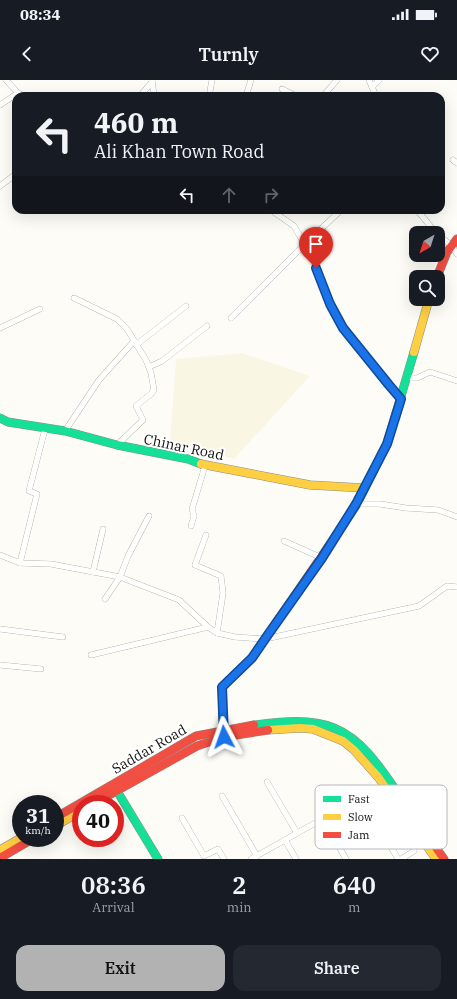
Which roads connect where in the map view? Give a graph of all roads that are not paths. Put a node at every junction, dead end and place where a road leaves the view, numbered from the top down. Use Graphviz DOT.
graph roads {
  1 [pos="6,80"];
  2 [pos="212,80"];
  3 [pos="251,80"];
  4 [pos="337,80"];
  5 [pos="369,80"];
  6 [pos="379,80"];
  7 [pos="152,81"];
  8 [pos="372,87"];
  9 [pos="282,89"];
  10 [pos="210,91"];
  11 [pos="18,92"];
  12 [pos="143,92"];
  13 [pos="153,92"];
  14 [pos="247,92"];
  15 [pos="288,92"];
  16 [pos="326,92"];
  17 [pos="374,92"];
  18 [pos="12,99"];
  19 [pos="0,105"];
  20 [pos="12,177"];
  21 [pos="0,186"];
  22 [pos="281,214"];
  23 [pos="337,214"];
  24 [pos="420,214"];
  25 [pos="430,226"];
  26 [pos="457,239"];
  27 [pos="445,241"];
  28 [pos="304,244"];
  29 [pos="450,245"];
  30 [pos="457,254"];
  31 [pos="439,270"];
  32 [pos="74,298"];
  33 [pos="186,306"];
  34 [pos="427,306"];
  35 [pos="40,309"];
  36 [pos="231,318"];
  37 [pos="207,326"];
  38 [pos="0,328"];
  39 [pos="135,343"];
  40 [pos="149,367"];
  41 [pos="407,378"];
  42 [pos="457,381"];
  43 [pos="401,399"];
  44 [pos="0,418"];
  45 [pos="45,429"];
  46 [pos="65,432"];
  47 [pos="117,446"];
  48 [pos="205,466"];
  49 [pos="364,488"];
  50 [pos="356,504"];
  51 [pos="149,516"];
  52 [pos="457,517"];
  53 [pos="191,526"];
  54 [pos="103,529"];
  55 [pos="206,535"];
  56 [pos="284,541"];
  57 [pos="0,555"];
  58 [pos="322,558"];
  59 [pos="20,563"];
  60 [pos="93,572"];
  61 [pos="120,577"];
  62 [pos="457,587"];
  63 [pos="105,599"];
  64 [pos="208,627"];
  65 [pos="0,629"];
  66 [pos="217,633"];
  67 [pos="63,637"];
  68 [pos="265,639"];
  69 [pos="91,655"];
  70 [pos="0,665"];
  71 [pos="41,669"];
  72 [pos="223,734"];
  73 [pos="267,782"];
  74 [pos="384,785"];
  75 [pos="115,787"];
  76 [pos="105,795"];
  77 [pos="222,796"];
  78 [pos="64,813"];
  79 [pos="182,818"];
  80 [pos="315,824"];
  81 [pos="297,834"];
  82 [pos="285,840"];
  83 [pos="12,843"];
  84 [pos="19,847"];
  85 [pos="340,849"];
  86 [pos="393,849"];
  87 [pos="435,849"];
  88 [pos="0,850"];
  89 [pos="414,851"];
  90 [pos="0,858"];
  91 [pos="254,858"];
  92 [pos="442,858"];
  93 [pos="158,859"];
  94 [pos="224,859"];
  95 [pos="296,859"];
  96 [pos="346,859"];
  97 [pos="399,859"];
  1 -- 11 [label="street"];
  2 -- 10 [label="street"];
  3 -- 14 [label="street"];
  4 -- 16 [label="street"];
  5 -- 8 [label="street"];
  6 -- 8 [label="street"];
  7 -- 12 [label="street"];
  7 -- 13 [label="street"];
  8 -- 17 [label="street"];
  9 -- 15 [label="street"];
  18 -- 19 [label="street"];
  20 -- 21 [label="street"];
  22 -- 28 [label="street"];
  23 -- 28 [label="street"];
  24 -- 25 [label="street"];
  26 -- 29 [label="street"];
  27 -- 29 [label="street"];
  28 -- 36 [label="street"];
  28 -- 43 [label="street"];
  29 -- 30 [label="street"];
  29 -- 31 [label="street"];
  32 -- 39 [label="street"];
  33 -- 39 [label="street"];
  34 -- 41 [label="street"];
  35 -- 38 [label="street"];
  37 -- 40 [label="street"];
  39 -- 40 [label="street"];
  39 -- 46 [label="street"];
  40 -- 47 [label="street"];
  41 -- 42 [label="street"];
  41 -- 43 [label="street"];
  43 -- 49 [label="street"];
  44 -- 45 [label="street, Chinar Road"];
  45 -- 46 [label="street, Chinar Road"];
  45 -- 59 [label="street"];
  46 -- 47 [label="street, Chinar Road"];
  47 -- 48 [label="street, Chinar Road"];
  48 -- 49 [label="street, Chinar Road"];
  48 -- 53 [label="street"];
  49 -- 50 [label="street"];
  50 -- 52 [label="street"];
  50 -- 58 [label="street"];
  51 -- 61 [label="street"];
  54 -- 60 [label="street"];
  55 -- 66 [label="street"];
  56 -- 58 [label="street"];
  57 -- 59 [label="street"];
  58 -- 68 [label="street"];
  59 -- 60 [label="street"];
  60 -- 61 [label="street"];
  61 -- 63 [label="street"];
  61 -- 64 [label="street"];
  62 -- 68 [label="street"];
  64 -- 66 [label="street"];
  64 -- 69 [label="street"];
  65 -- 67 [label="street"];
  66 -- 68 [label="street"];
  68 -- 72 [label="street"];
  70 -- 71 [label="street"];
  72 -- 74 [label="street"];
  72 -- 75 [label="street"];
  73 -- 81 [label="street"];
  75 -- 76 [label="street, Saddar Road"];
  75 -- 78 [label="street, Saddar Road"];
  75 -- 93 [label="street"];
  77 -- 91 [label="street"];
  79 -- 94 [label="street"];
  80 -- 81 [label="street"];
  81 -- 82 [label="street"];
  82 -- 91 [label="street"];
  82 -- 95 [label="street"];
  83 -- 88 [label="street"];
  84 -- 90 [label="street"];
  85 -- 96 [label="street"];
  86 -- 97 [label="street"];
  87 -- 92 [label="street"];
  89 -- 97 [label="street"];
}
